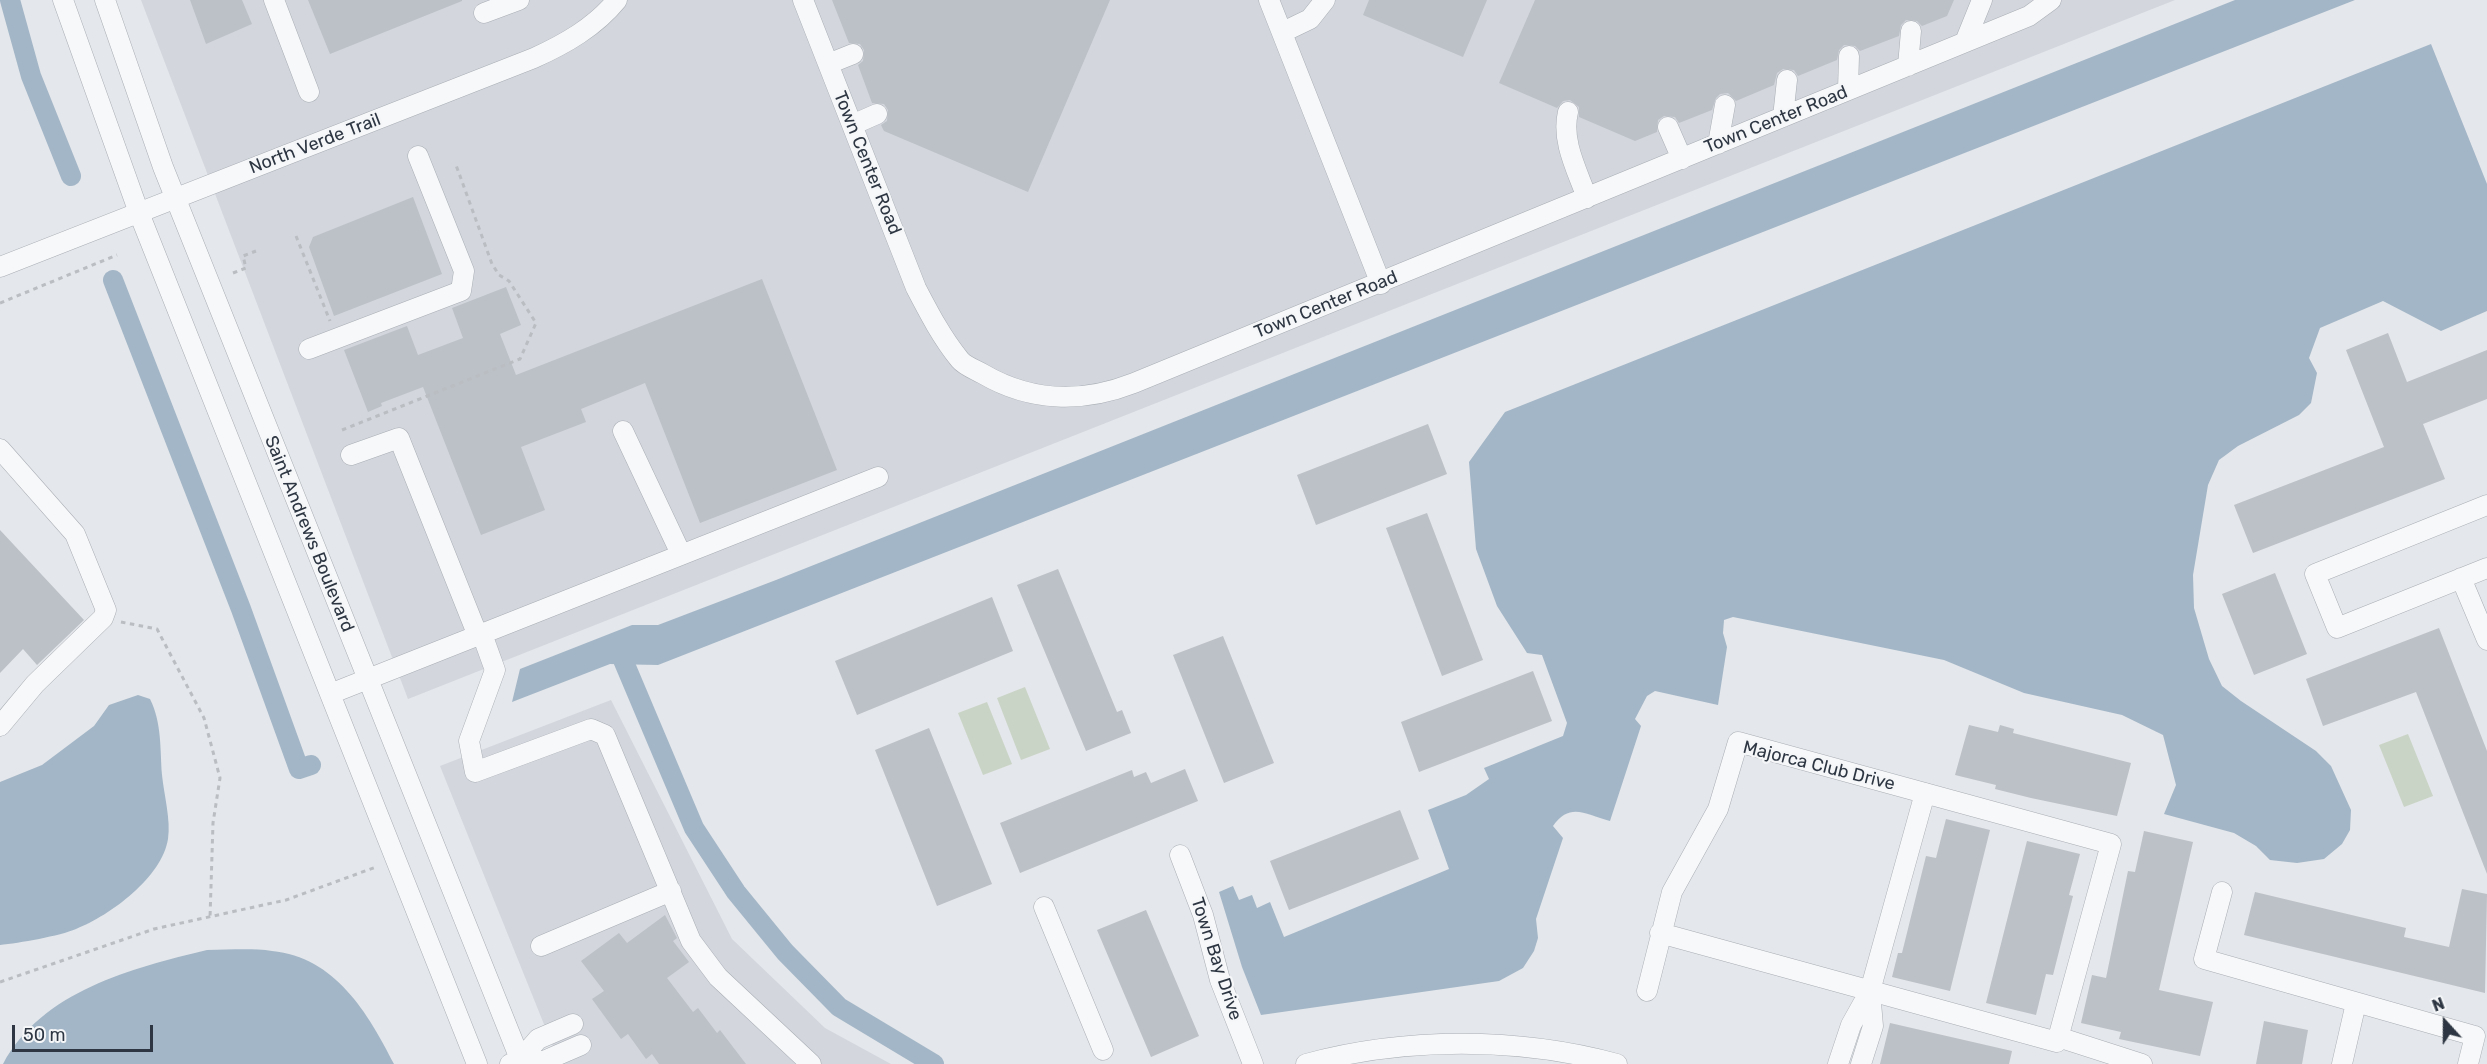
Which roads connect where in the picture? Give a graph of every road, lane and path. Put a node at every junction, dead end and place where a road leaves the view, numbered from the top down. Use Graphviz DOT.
graph roads {
  1 [pos="63,0"];
  2 [pos="105,0"];
  3 [pos="274,0"];
  4 [pos="519,0"];
  5 [pos="617,0"];
  6 [pos="803,0"];
  7 [pos="1269,0"];
  8 [pos="1325,0"];
  9 [pos="1982,0"];
  10 [pos="2051,0"];
  11 [pos="484,13"];
  12 [pos="1911,31"];
  13 [pos="1283,32"];
  14 [pos="1965,42"];
  15 [pos="853,54"];
  16 [pos="1848,56"];
  17 [pos="828,64"];
  18 [pos="1908,66"];
  19 [pos="1787,80"];
  20 [pos="1848,90"];
  21 [pos="309,92"];
  22 [pos="1725,105"];
  23 [pos="1568,112"];
  24 [pos="877,114"];
  25 [pos="1783,117"];
  26 [pos="852,125"];
  27 [pos="1668,128"];
  28 [pos="1718,144"];
  29 [pos="418,156"];
  30 [pos="1682,159"];
  31 [pos="456,165"];
  32 [pos="1587,198"];
  33 [pos="176,199"];
  34 [pos="139,213"];
  35 [pos="296,236"];
  36 [pos="256,251"];
  37 [pos="117,255"];
  38 [pos="0,267"];
  39 [pos="233,273"];
  40 [pos="1382,284"];
  41 [pos="0,303"];
  42 [pos="330,321"];
  43 [pos="309,349"];
  44 [pos="342,430"];
  45 [pos="623,431"];
  46 [pos="0,449"];
  47 [pos="351,454"];
  48 [pos="878,477"];
  49 [pos="2487,505"];
  50 [pos="681,554"];
  51 [pos="2487,568"];
  52 [pos="2461,578"];
  53 [pos="103,618"];
  54 [pos="480,635"];
  55 [pos="2487,640"];
  56 [pos="367,680"];
  57 [pos="330,694"];
  58 [pos="0,726"];
  59 [pos="1925,793"];
  60 [pos="1180,855"];
  61 [pos="376,867"];
  62 [pos="671,891"];
  63 [pos="2222,892"];
  64 [pos="1044,907"];
  65 [pos="210,918"];
  66 [pos="1660,933"];
  67 [pos="541,946"];
  68 [pos="0,982"];
  69 [pos="1647,991"];
  70 [pos="1870,991"];
  71 [pos="2356,1003"];
  72 [pos="573,1024"];
  73 [pos="2481,1031"];
  74 [pos="2058,1037"];
  75 [pos="581,1045"];
  76 [pos="1103,1050"];
  77 [pos="517,1062"];
  78 [pos="477,1064"];
  79 [pos="812,1064"];
  80 [pos="1253,1064"];
  81 [pos="1306,1064"];
  82 [pos="1617,1064"];
  83 [pos="1838,1064"];
  84 [pos="1861,1064"];
  85 [pos="2142,1064"];
  86 [pos="2342,1064"];
  87 [pos="2468,1064"];
  1 -- 34 [label="street"];
  2 -- 33 [label="street, Saint Andrews Boulevard"];
  3 -- 21 [label="street"];
  4 -- 11 [label="street"];
  5 -- 33 [label="street, North Verde Trail"];
  6 -- 17 [label="street, Town Center Road"];
  7 -- 13 [label="street"];
  8 -- 13 [label="street"];
  9 -- 14 [label="street"];
  10 -- 14 [label="street, Town Center Road"];
  12 -- 18 [label="street"];
  13 -- 40 [label="street"];
  14 -- 18 [label="street, Town Center Road"];
  15 -- 17 [label="street"];
  16 -- 20 [label="street"];
  17 -- 26 [label="street, Town Center Road"];
  18 -- 20 [label="street, Town Center Road"];
  19 -- 25 [label="street"];
  20 -- 25 [label="street, Town Center Road"];
  22 -- 28 [label="street"];
  23 -- 32 [label="street"];
  24 -- 26 [label="street"];
  25 -- 28 [label="street, Town Center Road"];
  26 -- 40 [label="street, Town Center Road"];
  27 -- 30 [label="street"];
  28 -- 30 [label="street, Town Center Road"];
  29 -- 43 [label="street"];
  30 -- 32 [label="street, Town Center Road"];
  31 -- 44 [label="path"];
  32 -- 40 [label="street, Town Center Road"];
  33 -- 34 [label="street, North Verde Trail"];
  33 -- 56 [label="street, Saint Andrews Boulevard"];
  34 -- 38 [label="street, North Verde Trail"];
  34 -- 57 [label="street"];
  35 -- 42 [label="path"];
  36 -- 39 [label="path"];
  37 -- 41 [label="path"];
  45 -- 50 [label="street"];
  46 -- 53 [label="street"];
  47 -- 54 [label="street"];
  48 -- 50 [label="street"];
  49 -- 52 [label="street"];
  50 -- 54 [label="street"];
  51 -- 52 [label="street"];
  52 -- 55 [label="street"];
  53 -- 58 [label="street"];
  53 -- 65 [label="path"];
  54 -- 56 [label="street"];
  54 -- 62 [label="street"];
  56 -- 57 [label="street"];
  56 -- 77 [label="street, Saint Andrews Boulevard"];
  57 -- 78 [label="street"];
  59 -- 66 [label="street, Majorca Club Drive"];
  59 -- 70 [label="street"];
  59 -- 74 [label="street, Majorca Club Drive"];
  60 -- 80 [label="street, Town Bay Drive"];
  61 -- 65 [label="path"];
  62 -- 67 [label="street"];
  62 -- 79 [label="street"];
  63 -- 71 [label="street"];
  64 -- 76 [label="street"];
  65 -- 68 [label="path"];
  66 -- 69 [label="street, Majorca Club Drive"];
  66 -- 70 [label="street"];
  70 -- 74 [label="street"];
  70 -- 83 [label="street"];
  70 -- 84 [label="street"];
  71 -- 73 [label="street"];
  71 -- 86 [label="street"];
  72 -- 77 [label="street"];
  73 -- 87 [label="street"];
  74 -- 85 [label="street"];
  75 -- 77 [label="street"];
  81 -- 82 [label="street"];
}
